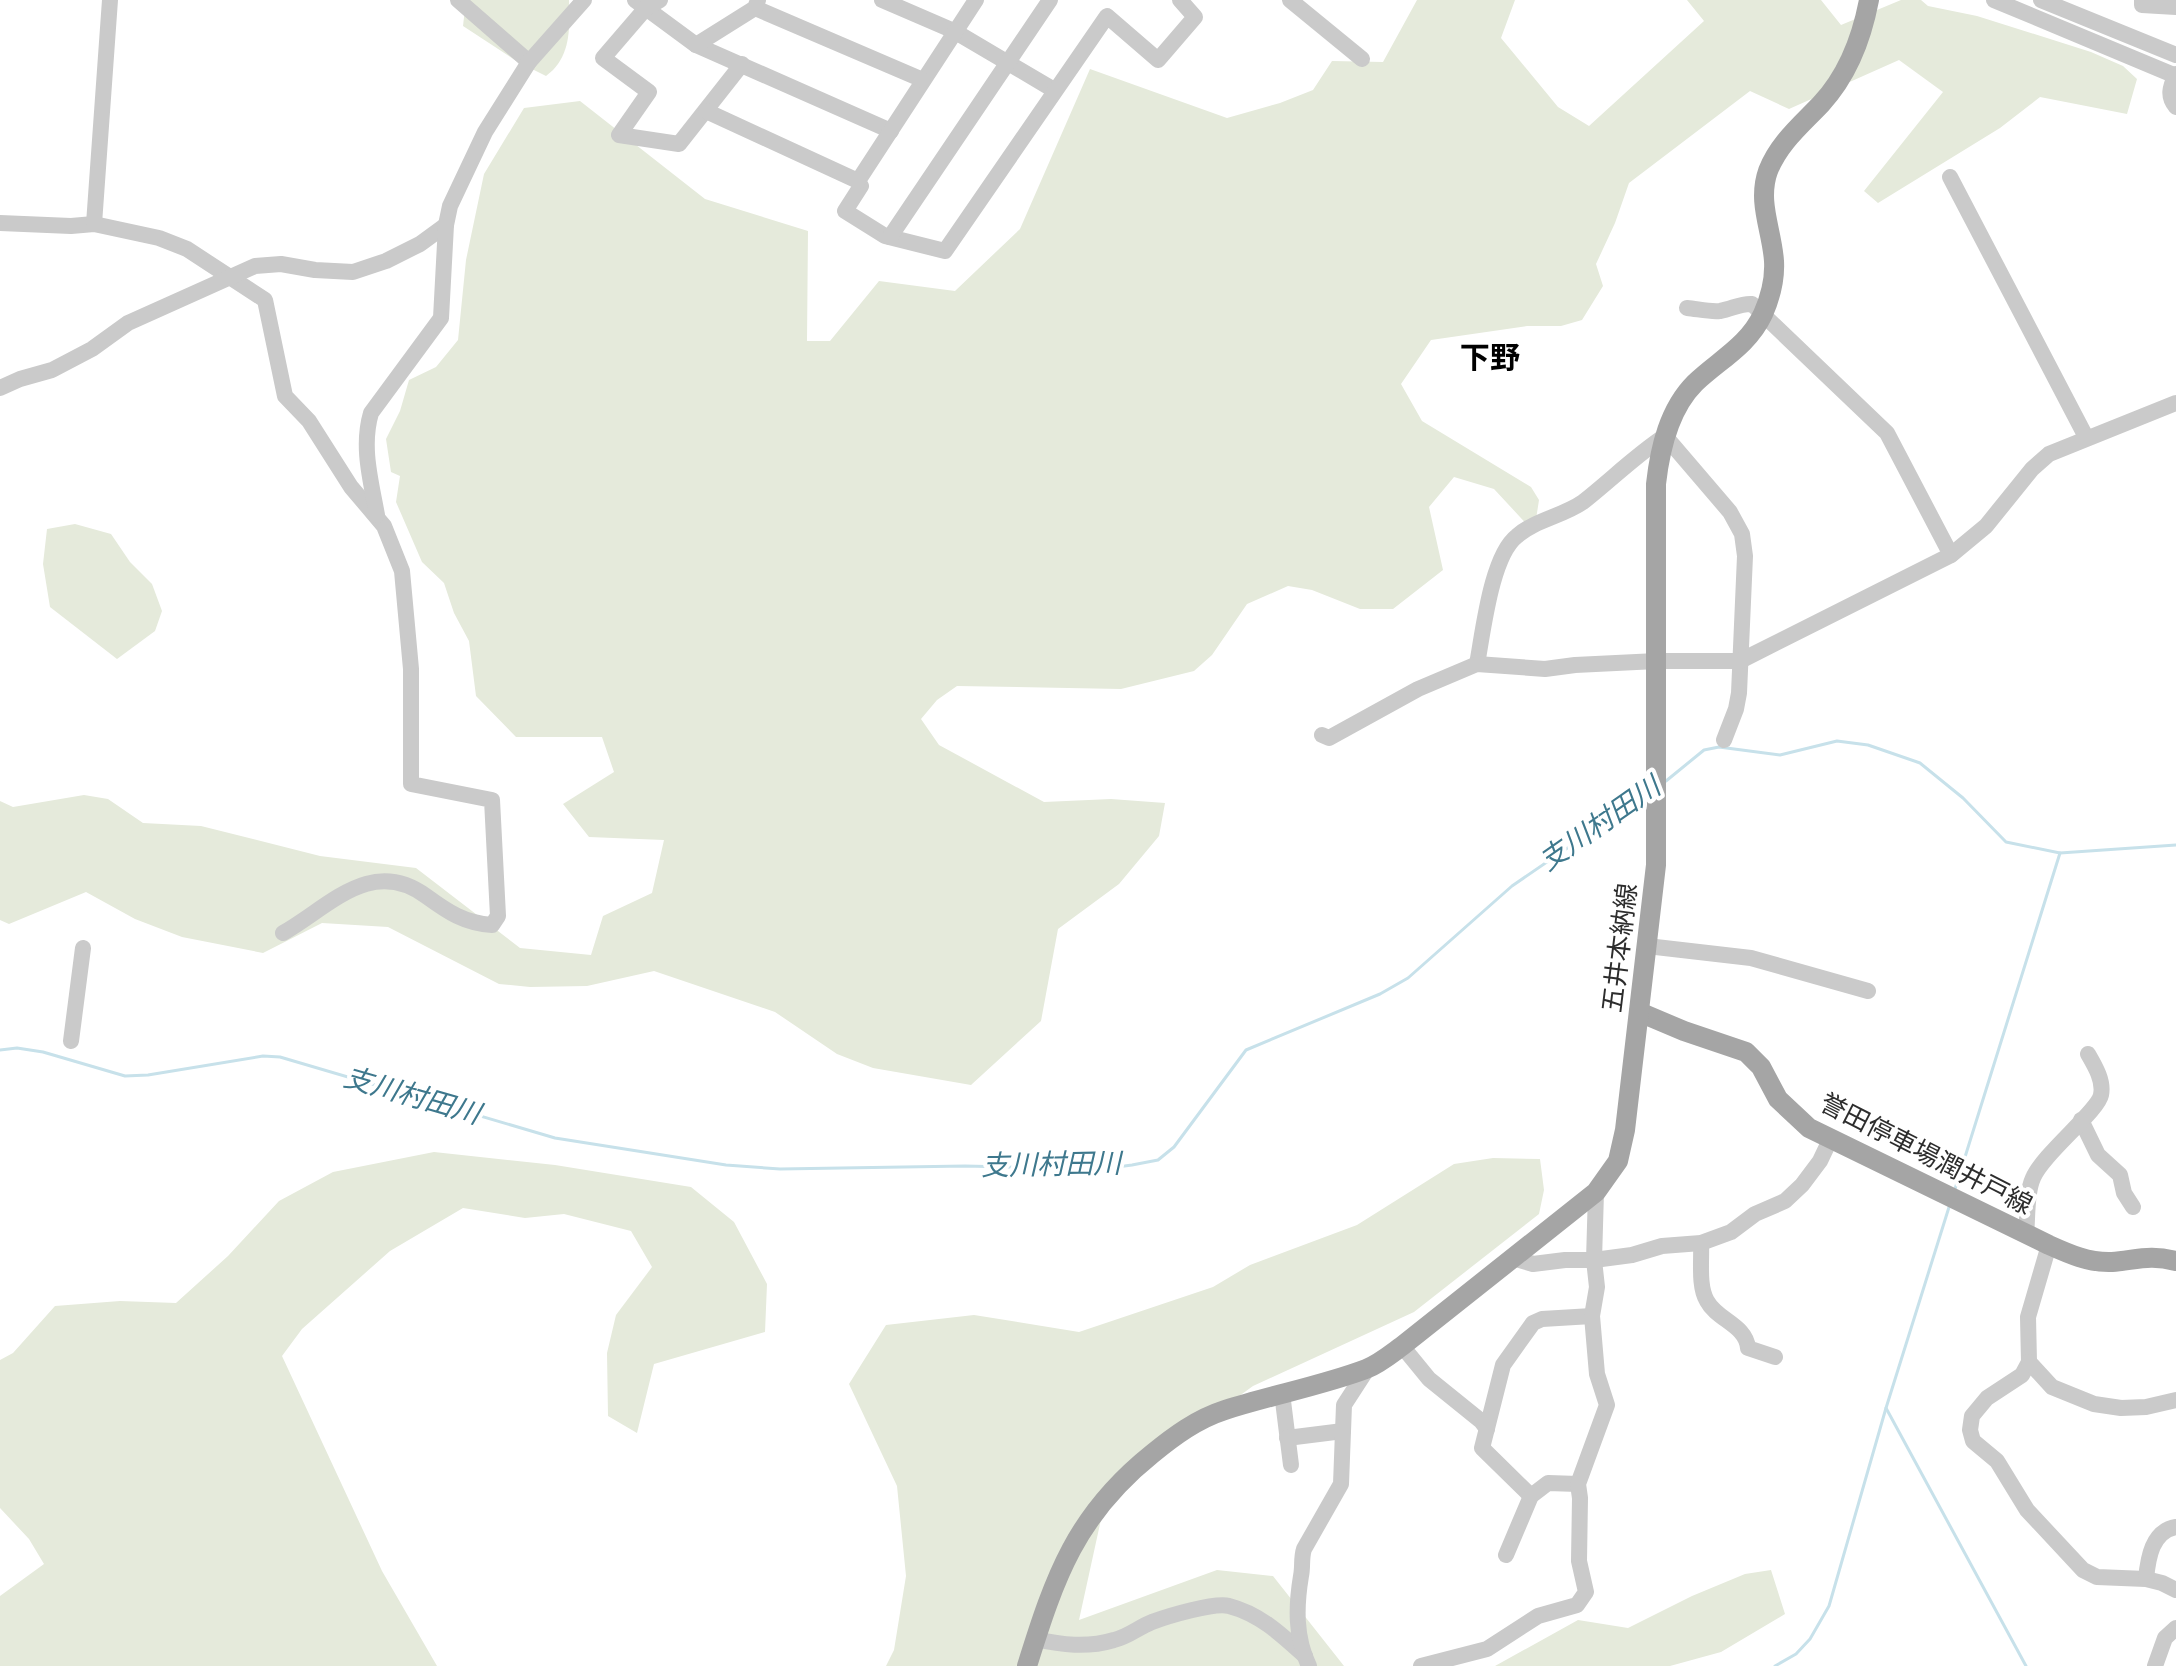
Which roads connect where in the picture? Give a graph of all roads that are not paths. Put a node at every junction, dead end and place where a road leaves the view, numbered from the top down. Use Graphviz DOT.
graph roads {
  1 [pos="110,0"];
  2 [pos="458,0"];
  3 [pos="584,0"];
  4 [pos="882,0"];
  5 [pos="976,0"];
  6 [pos="1050,0"];
  7 [pos="1180,0"];
  8 [pos="1290,0"];
  9 [pos="1869,0"];
  10 [pos="1994,0"];
  11 [pos="2041,0"];
  12 [pos="2142,0"];
  13 [pos="647,3"];
  14 [pos="756,4"];
  15 [pos="2176,7"];
  16 [pos="954,31"];
  17 [pos="696,45"];
  18 [pos="2176,55"];
  19 [pos="1362,59"];
  20 [pos="529,62"];
  21 [pos="1006,62"];
  22 [pos="742,64"];
  23 [pos="2176,76"];
  24 [pos="923,80"];
  25 [pos="1054,90"];
  26 [pos="2176,107"];
  27 [pos="706,111"];
  28 [pos="891,131"];
  29 [pos="1950,177"];
  30 [pos="858,181"];
  31 [pos="0,223"];
  32 [pos="94,224"];
  33 [pos="446,225"];
  34 [pos="890,237"];
  35 [pos="229,276"];
  36 [pos="1687,308"];
  37 [pos="1763,314"];
  38 [pos="0,388"];
  39 [pos="2176,403"];
  40 [pos="1665,436"];
  41 [pos="2086,437"];
  42 [pos="377,515"];
  43 [pos="1951,555"];
  44 [pos="1657,661"];
  45 [pos="1740,661"];
  46 [pos="1477,664"];
  47 [pos="1322,735"];
  48 [pos="1724,740"];
  49 [pos="283,933"];
  50 [pos="1647,946"];
  51 [pos="83,948"];
  52 [pos="1868,991"];
  53 [pos="1639,1012"];
  54 [pos="71,1041"];
  55 [pos="2088,1054"];
  56 [pos="2081,1120"];
  57 [pos="1830,1140"];
  58 [pos="1596,1192"];
  59 [pos="2133,1207"];
  60 [pos="2026,1234"];
  61 [pos="1701,1243"];
  62 [pos="2049,1245"];
  63 [pos="1513,1258"];
  64 [pos="1594,1260"];
  65 [pos="2176,1261"];
  66 [pos="1592,1316"];
  67 [pos="1402,1346"];
  68 [pos="1775,1357"];
  69 [pos="2029,1362"];
  70 [pos="1368,1368"];
  71 [pos="1282,1393"];
  72 [pos="2176,1400"];
  73 [pos="1487,1429"];
  74 [pos="1343,1431"];
  75 [pos="1287,1438"];
  76 [pos="1291,1465"];
  77 [pos="1578,1484"];
  78 [pos="1531,1496"];
  79 [pos="2176,1527"];
  80 [pos="1506,1555"];
  81 [pos="2146,1579"];
  82 [pos="2176,1590"];
  83 [pos="2176,1628"];
  84 [pos="1035,1639"];
  85 [pos="1307,1661"];
  86 [pos="1027,1666"];
  87 [pos="1421,1666"];
  88 [pos="2155,1666"];
  1 -- 32 [label="street"];
  2 -- 20 [label="street"];
  3 -- 20 [label="street"];
  4 -- 16 [label="street"];
  5 -- 16 [label="street"];
  6 -- 21 [label="street"];
  7 -- 25 [label="street"];
  8 -- 19 [label="street"];
  9 -- 37 [label="main road, 五井本納線"];
  10 -- 23 [label="street"];
  11 -- 18 [label="street"];
  12 -- 15 [label="street"];
  13 -- 17 [label="street"];
  13 -- 27 [label="street"];
  14 -- 17 [label="street"];
  14 -- 24 [label="street"];
  16 -- 21 [label="street"];
  16 -- 24 [label="street"];
  17 -- 22 [label="street"];
  20 -- 33 [label="street"];
  21 -- 25 [label="street"];
  21 -- 34 [label="street"];
  22 -- 27 [label="street"];
  22 -- 28 [label="street"];
  23 -- 26 [label="street"];
  24 -- 28 [label="street"];
  25 -- 34 [label="street"];
  27 -- 30 [label="street"];
  28 -- 30 [label="street"];
  29 -- 41 [label="street"];
  30 -- 34 [label="street"];
  31 -- 32 [label="street"];
  32 -- 35 [label="street"];
  33 -- 35 [label="street"];
  33 -- 42 [label="street"];
  35 -- 38 [label="street"];
  35 -- 42 [label="street"];
  36 -- 37 [label="street"];
  37 -- 40 [label="main road, 五井本納線"];
  37 -- 43 [label="street"];
  39 -- 41 [label="street"];
  40 -- 44 [label="main road, 五井本納線"];
  40 -- 45 [label="street"];
  40 -- 46 [label="street"];
  41 -- 43 [label="street"];
  42 -- 49 [label="street"];
  43 -- 45 [label="street"];
  44 -- 45 [label="street"];
  44 -- 46 [label="street"];
  44 -- 50 [label="main road, 五井本納線"];
  45 -- 48 [label="street"];
  46 -- 47 [label="street"];
  50 -- 52 [label="street"];
  50 -- 53 [label="main road, 五井本納線"];
  51 -- 54 [label="street"];
  53 -- 57 [label="main road, 誉田停車場潤井戸線"];
  53 -- 58 [label="main road, 五井本納線"];
  55 -- 56 [label="street"];
  56 -- 59 [label="street"];
  56 -- 60 [label="street"];
  57 -- 60 [label="main road, 誉田停車場潤井戸線"];
  57 -- 61 [label="street"];
  58 -- 63 [label="main road, 五井本納線"];
  58 -- 64 [label="street"];
  60 -- 62 [label="main road, 誉田停車場潤井戸線"];
  61 -- 64 [label="street"];
  61 -- 68 [label="street"];
  62 -- 65 [label="main road, 誉田停車場潤井戸線"];
  62 -- 69 [label="street"];
  63 -- 64 [label="street"];
  63 -- 67 [label="main road, 五井本納線"];
  64 -- 66 [label="street"];
  66 -- 73 [label="street"];
  66 -- 77 [label="street"];
  67 -- 70 [label="main road, 五井本納線"];
  67 -- 73 [label="street"];
  69 -- 72 [label="street"];
  69 -- 81 [label="street"];
  70 -- 71 [label="main road, 五井本納線"];
  70 -- 74 [label="street"];
  71 -- 75 [label="street"];
  71 -- 84 [label="main road, 五井本納線"];
  73 -- 78 [label="street"];
  74 -- 75 [label="street"];
  74 -- 85 [label="street"];
  75 -- 76 [label="street"];
  77 -- 78 [label="street"];
  77 -- 87 [label="street"];
  78 -- 80 [label="street"];
  79 -- 81 [label="street"];
  81 -- 82 [label="street"];
  83 -- 88 [label="street"];
  84 -- 85 [label="street"];
  84 -- 86 [label="main road, 五井本納線"];
}
